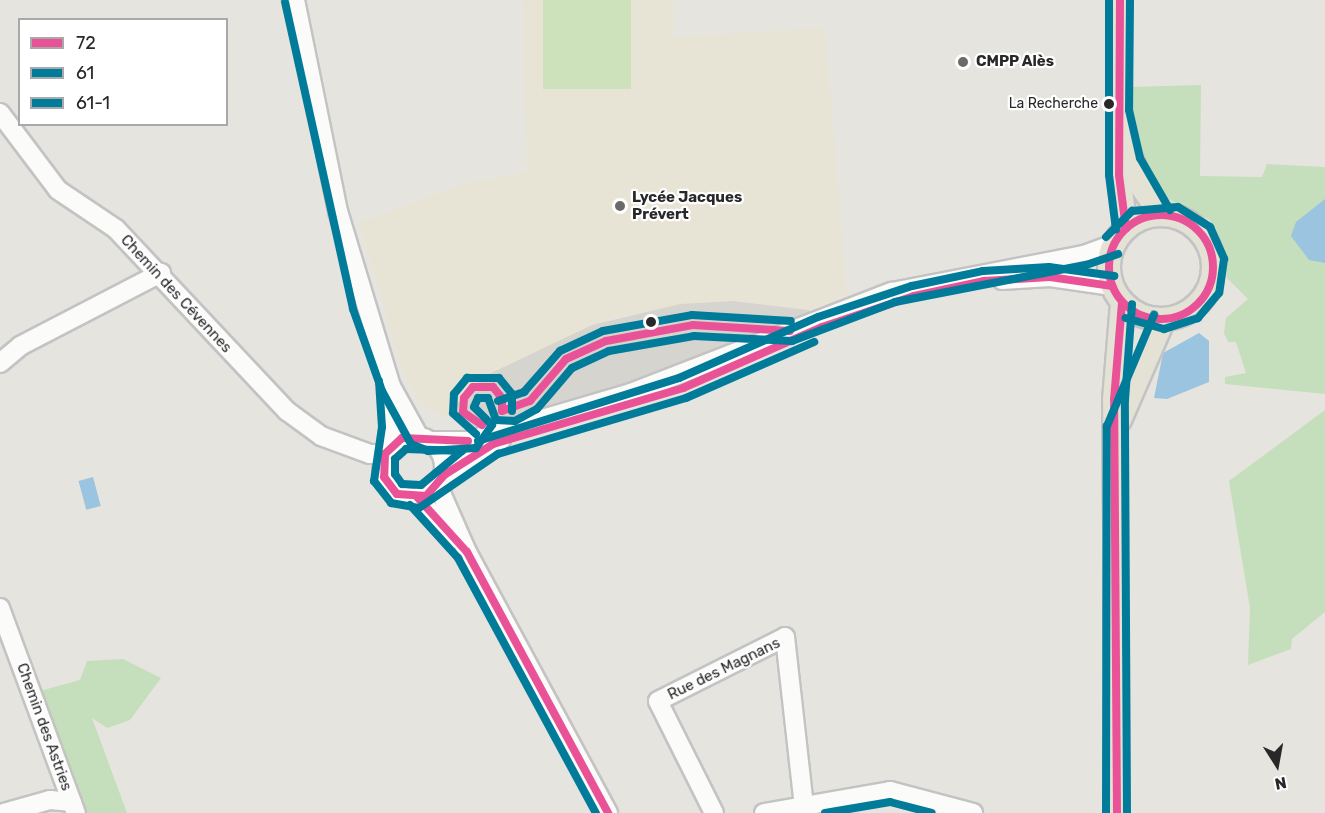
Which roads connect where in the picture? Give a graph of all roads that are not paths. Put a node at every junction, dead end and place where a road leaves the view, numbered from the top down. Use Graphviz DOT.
graph roads {
  1 [pos="295,0"];
  2 [pos="1120,0"];
  3 [pos="1118,111"];
  4 [pos="0,112"];
  5 [pos="1161,215"];
  6 [pos="1120,236"];
  7 [pos="161,273"];
  8 [pos="1117,294"];
  9 [pos="1164,320"];
  10 [pos="0,363"];
  11 [pos="391,386"];
  12 [pos="1117,427"];
  13 [pos="425,439"];
  14 [pos="381,456"];
  15 [pos="441,481"];
  16 [pos="418,498"];
  17 [pos="467,552"];
  18 [pos="0,608"];
  19 [pos="804,806"];
  20 [pos="74,808"];
  21 [pos="4,813"];
  22 [pos="608,813"];
  23 [pos="714,813"];
  24 [pos="764,813"];
  25 [pos="973,813"];
  26 [pos="1117,813"];
  1 -- 11 [label="street"];
  2 -- 3 [label="main road"];
  3 -- 5 [label="main road"];
  3 -- 6 [label="main road"];
  4 -- 7 [label="street, Chemin des Cévennes"];
  5 -- 6 [label="main road"];
  5 -- 9 [label="main road"];
  6 -- 8 [label="main road"];
  6 -- 13 [label="street"];
  7 -- 10 [label="street"];
  7 -- 14 [label="street, Chemin des Cévennes"];
  8 -- 9 [label="main road"];
  8 -- 12 [label="main road"];
  8 -- 15 [label="street"];
  9 -- 12 [label="main road"];
  11 -- 13 [label="street"];
  11 -- 14 [label="street"];
  12 -- 26 [label="main road"];
  13 -- 14 [label="street"];
  13 -- 15 [label="street"];
  14 -- 16 [label="street"];
  15 -- 16 [label="street"];
  15 -- 17 [label="street"];
  16 -- 17 [label="street"];
  17 -- 22 [label="street"];
  18 -- 20 [label="street, Chemin des Astries"];
  19 -- 23 [label="street, Rue des Magnans"];
  19 -- 24 [label="street"];
  19 -- 25 [label="street"];
  20 -- 21 [label="street"];
}
